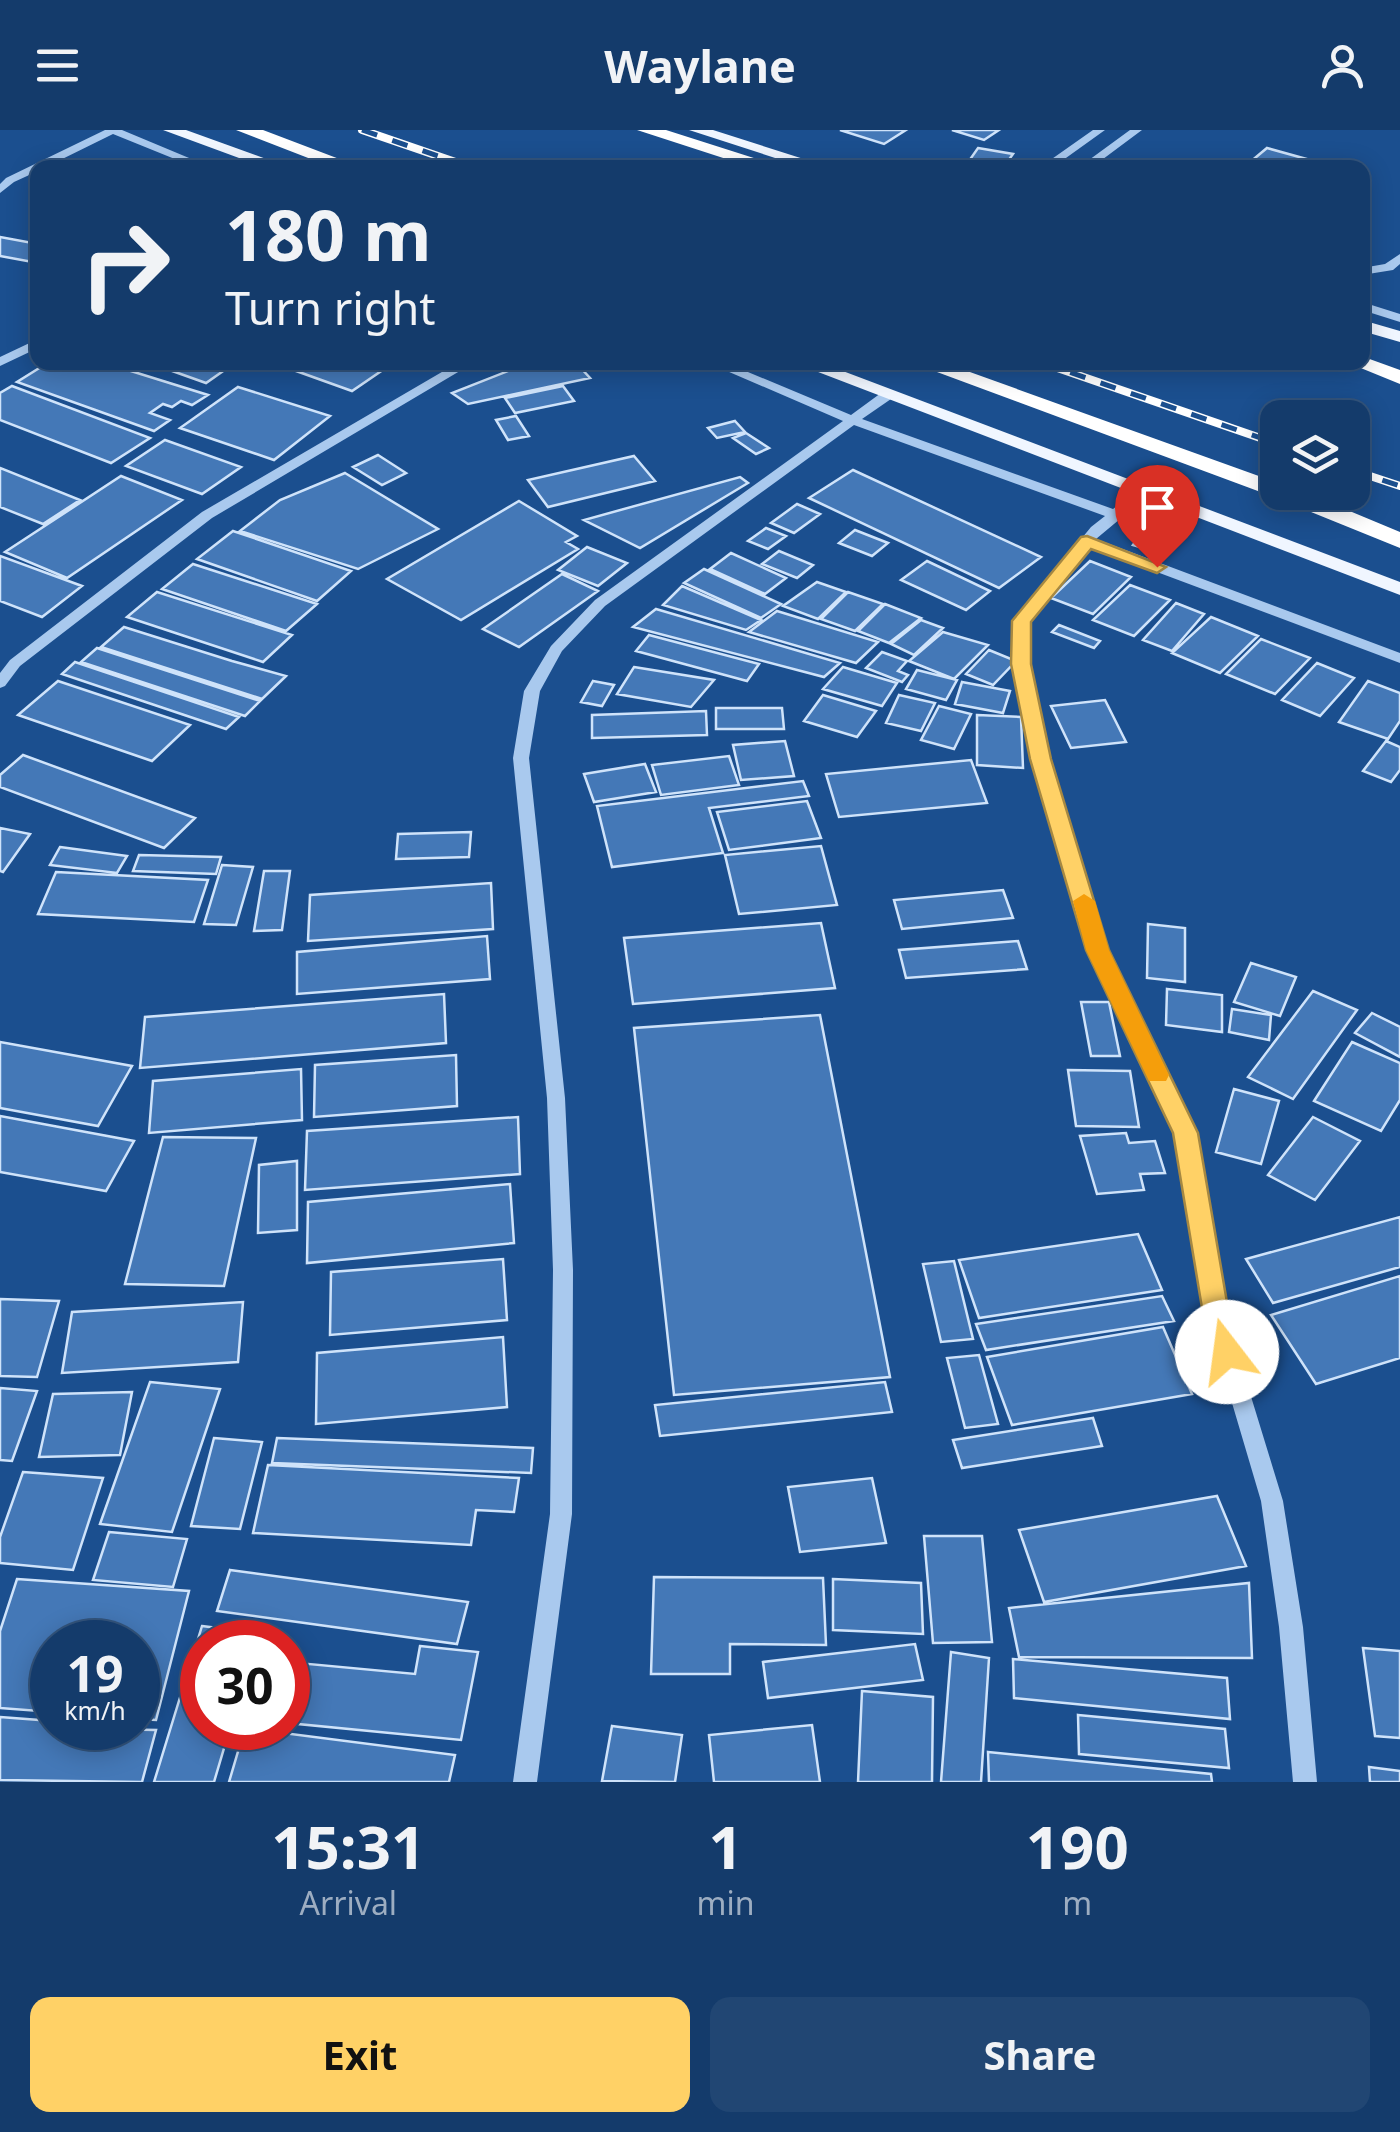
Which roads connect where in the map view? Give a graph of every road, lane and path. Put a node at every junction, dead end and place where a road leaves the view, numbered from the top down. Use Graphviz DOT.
graph roads {
  1 [pos="113,130"];
  2 [pos="171,130"];
  3 [pos="245,130"];
  4 [pos="646,130"];
  5 [pos="697,130"];
  6 [pos="1100,130"];
  7 [pos="1137,130"];
  8 [pos="51,160"];
  9 [pos="188,160"];
  10 [pos="259,160"];
  11 [pos="331,160"];
  12 [pos="749,160"];
  13 [pos="797,160"];
  14 [pos="1056,160"];
  15 [pos="1094,160"];
  16 [pos="30,170"];
  17 [pos="0,190"];
  18 [pos="1400,258"];
  19 [pos="1370,271"];
  20 [pos="1370,309"];
  21 [pos="1400,318"];
  22 [pos="1370,328"];
  23 [pos="1400,337"];
  24 [pos="30,347"];
  25 [pos="0,362"];
  26 [pos="1370,367"];
  27 [pos="455,370"];
  28 [pos="731,370"];
  29 [pos="821,370"];
  30 [pos="942,370"];
  31 [pos="1400,378"];
  32 [pos="886,396"];
  33 [pos="852,420"];
  34 [pos="1260,485"];
  35 [pos="1145,491"];
  36 [pos="1324,510"];
  37 [pos="1116,515"];
  38 [pos="1087,541"];
  39 [pos="1400,541"];
  40 [pos="1400,589"];
  41 [pos="1400,658"];
  42 [pos="0,683"];
  43 [pos="525,1782"];
  44 [pos="1305,1782"];
  1 -- 8 [label="street"];
  1 -- 9 [label="street"];
  2 -- 10 [label="main road"];
  3 -- 11 [label="highway"];
  4 -- 12 [label="highway"];
  5 -- 13 [label="main road"];
  6 -- 14 [label="street"];
  7 -- 15 [label="street"];
  16 -- 17 [label="street"];
  18 -- 19 [label="street"];
  20 -- 21 [label="street"];
  22 -- 23 [label="main road"];
  24 -- 25 [label="street"];
  26 -- 31 [label="highway"];
  27 -- 42 [label="street"];
  28 -- 33 [label="street"];
  29 -- 32 [label="main road"];
  30 -- 34 [label="highway"];
  32 -- 33 [label="street"];
  32 -- 35 [label="main road"];
  33 -- 37 [label="street"];
  33 -- 43 [label="street"];
  35 -- 37 [label="street"];
  35 -- 40 [label="main road"];
  36 -- 39 [label="highway"];
  37 -- 38 [label="street"];
  38 -- 41 [label="street"];
  38 -- 44 [label="street"];
}
